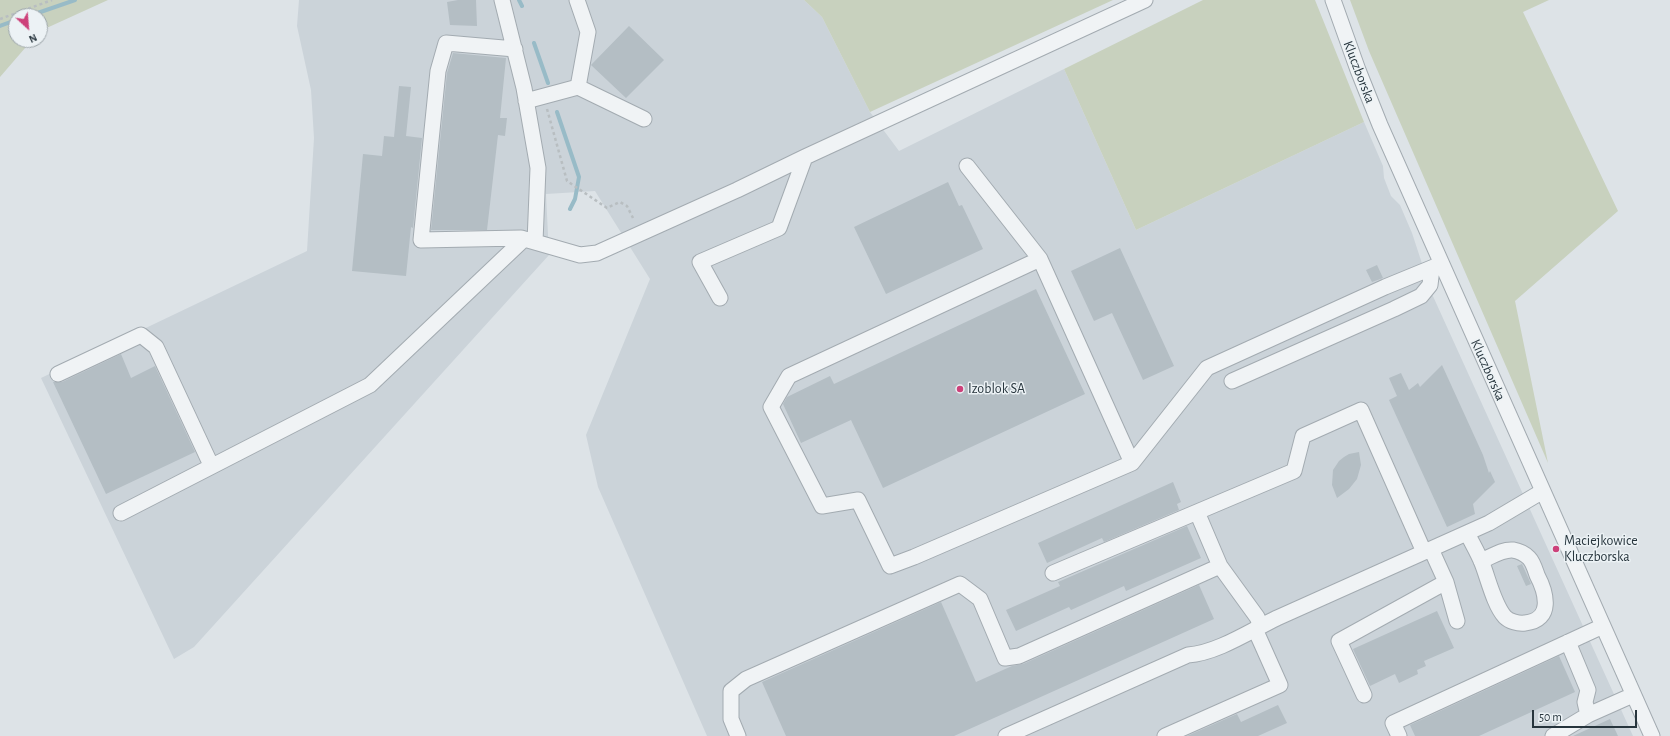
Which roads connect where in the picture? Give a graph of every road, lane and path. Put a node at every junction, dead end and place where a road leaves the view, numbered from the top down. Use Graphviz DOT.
graph roads {
  1 [pos="52,0"];
  2 [pos="502,0"];
  3 [pos="577,0"];
  4 [pos="1145,0"];
  5 [pos="1333,0"];
  6 [pos="0,19"];
  7 [pos="515,50"];
  8 [pos="578,87"];
  9 [pos="526,102"];
  10 [pos="547,108"];
  11 [pos="644,119"];
  12 [pos="805,157"];
  13 [pos="967,166"];
  14 [pos="633,218"];
  15 [pos="530,240"];
  16 [pos="1040,258"];
  17 [pos="1437,266"];
  18 [pos="720,298"];
  19 [pos="58,374"];
  20 [pos="1232,381"];
  21 [pos="1132,463"];
  22 [pos="211,465"];
  23 [pos="1543,491"];
  24 [pos="1197,512"];
  25 [pos="121,513"];
  26 [pos="1468,533"];
  27 [pos="1427,551"];
  28 [pos="1481,561"];
  29 [pos="1220,566"];
  30 [pos="1053,573"];
  31 [pos="1446,582"];
  32 [pos="1457,621"];
  33 [pos="1603,626"];
  34 [pos="1258,628"];
  35 [pos="1568,642"];
  36 [pos="1201,654"];
  37 [pos="1364,695"];
  38 [pos="1633,695"];
  39 [pos="1588,715"];
  40 [pos="738,736"];
  41 [pos="1006,736"];
  42 [pos="1030,736"];
  43 [pos="1165,736"];
  44 [pos="1398,736"];
  45 [pos="1553,736"];
  46 [pos="1652,736"];
  1 -- 6 [label="path"];
  2 -- 7 [label="street"];
  3 -- 8 [label="street"];
  4 -- 12 [label="street"];
  5 -- 17 [label="street, Kluczborska"];
  7 -- 9 [label="street"];
  7 -- 15 [label="street"];
  8 -- 9 [label="street"];
  8 -- 11 [label="street"];
  9 -- 15 [label="street"];
  10 -- 14 [label="path"];
  12 -- 15 [label="street"];
  12 -- 18 [label="street"];
  13 -- 16 [label="street"];
  15 -- 22 [label="street"];
  16 -- 21 [label="street"];
  16 -- 21 [label="street"];
  17 -- 20 [label="street"];
  17 -- 21 [label="street"];
  17 -- 23 [label="street, Kluczborska"];
  19 -- 22 [label="street"];
  22 -- 25 [label="street"];
  23 -- 26 [label="street"];
  23 -- 33 [label="street, Kluczborska"];
  24 -- 27 [label="street"];
  24 -- 29 [label="street"];
  24 -- 30 [label="street"];
  26 -- 27 [label="street"];
  26 -- 28 [label="street"];
  27 -- 31 [label="street"];
  27 -- 34 [label="street"];
  28 -- 28 [label="street"];
  29 -- 34 [label="street"];
  29 -- 40 [label="street"];
  31 -- 32 [label="street"];
  31 -- 37 [label="street"];
  33 -- 35 [label="street"];
  33 -- 38 [label="street, Kluczborska"];
  34 -- 36 [label="street"];
  34 -- 43 [label="street"];
  35 -- 39 [label="street"];
  35 -- 44 [label="street"];
  36 -- 41 [label="street"];
  36 -- 42 [label="street"];
  38 -- 39 [label="street"];
  38 -- 46 [label="street, Kluczborska"];
  39 -- 45 [label="street"];
}
